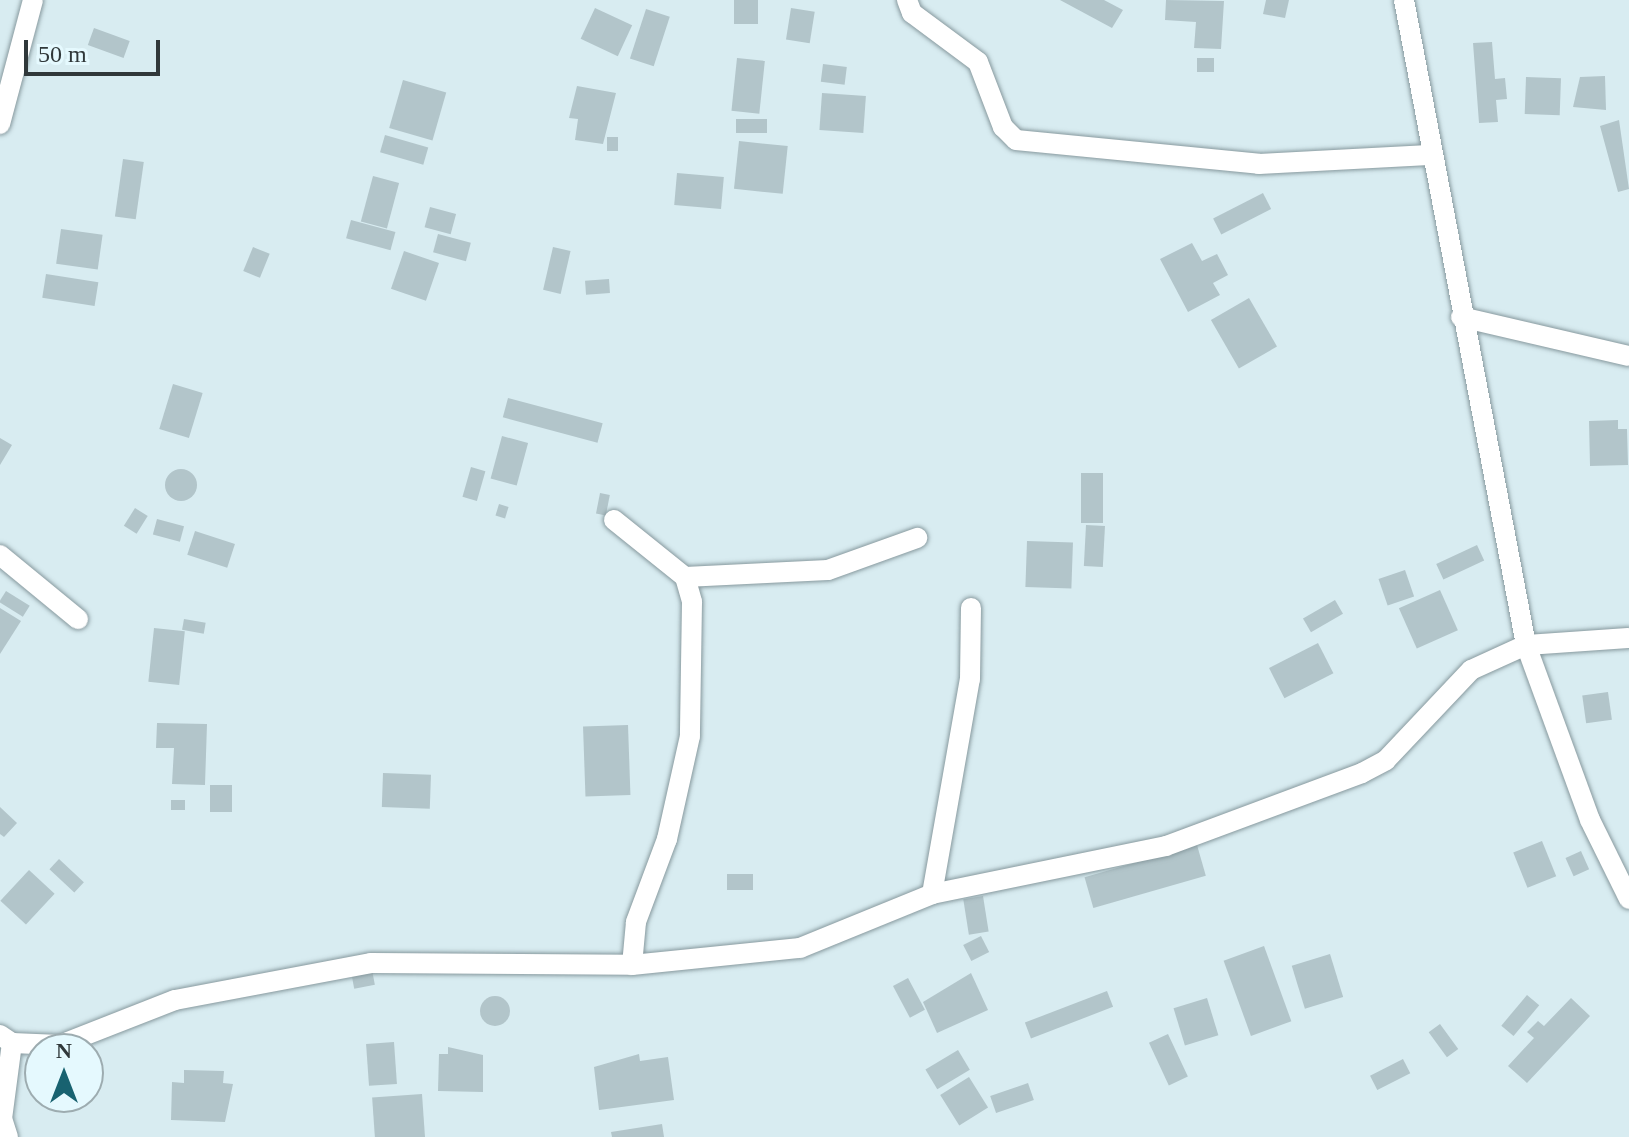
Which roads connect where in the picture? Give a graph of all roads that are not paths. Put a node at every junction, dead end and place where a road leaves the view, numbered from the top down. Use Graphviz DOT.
graph roads {
  1 [pos="33,0"];
  2 [pos="907,0"];
  3 [pos="1404,0"];
  4 [pos="0,124"];
  5 [pos="1429,155"];
  6 [pos="1461,317"];
  7 [pos="1629,356"];
  8 [pos="614,520"];
  9 [pos="917,538"];
  10 [pos="0,555"];
  11 [pos="685,577"];
  12 [pos="971,608"];
  13 [pos="78,619"];
  14 [pos="1629,638"];
  15 [pos="1526,645"];
  16 [pos="932,894"];
  17 [pos="1629,899"];
  18 [pos="632,965"];
  19 [pos="6,1039"];
  20 [pos="8,1137"];
  1 -- 4 [label="street"];
  2 -- 5 [label="street"];
  3 -- 5 [label="street"];
  5 -- 6 [label="street"];
  6 -- 7 [label="street"];
  6 -- 15 [label="street"];
  8 -- 11 [label="street"];
  9 -- 11 [label="street"];
  10 -- 13 [label="street"];
  11 -- 18 [label="street"];
  12 -- 16 [label="street"];
  14 -- 15 [label="street"];
  15 -- 16 [label="street"];
  15 -- 17 [label="street"];
  16 -- 18 [label="street"];
  18 -- 19 [label="street"];
  19 -- 20 [label="street"];
}
